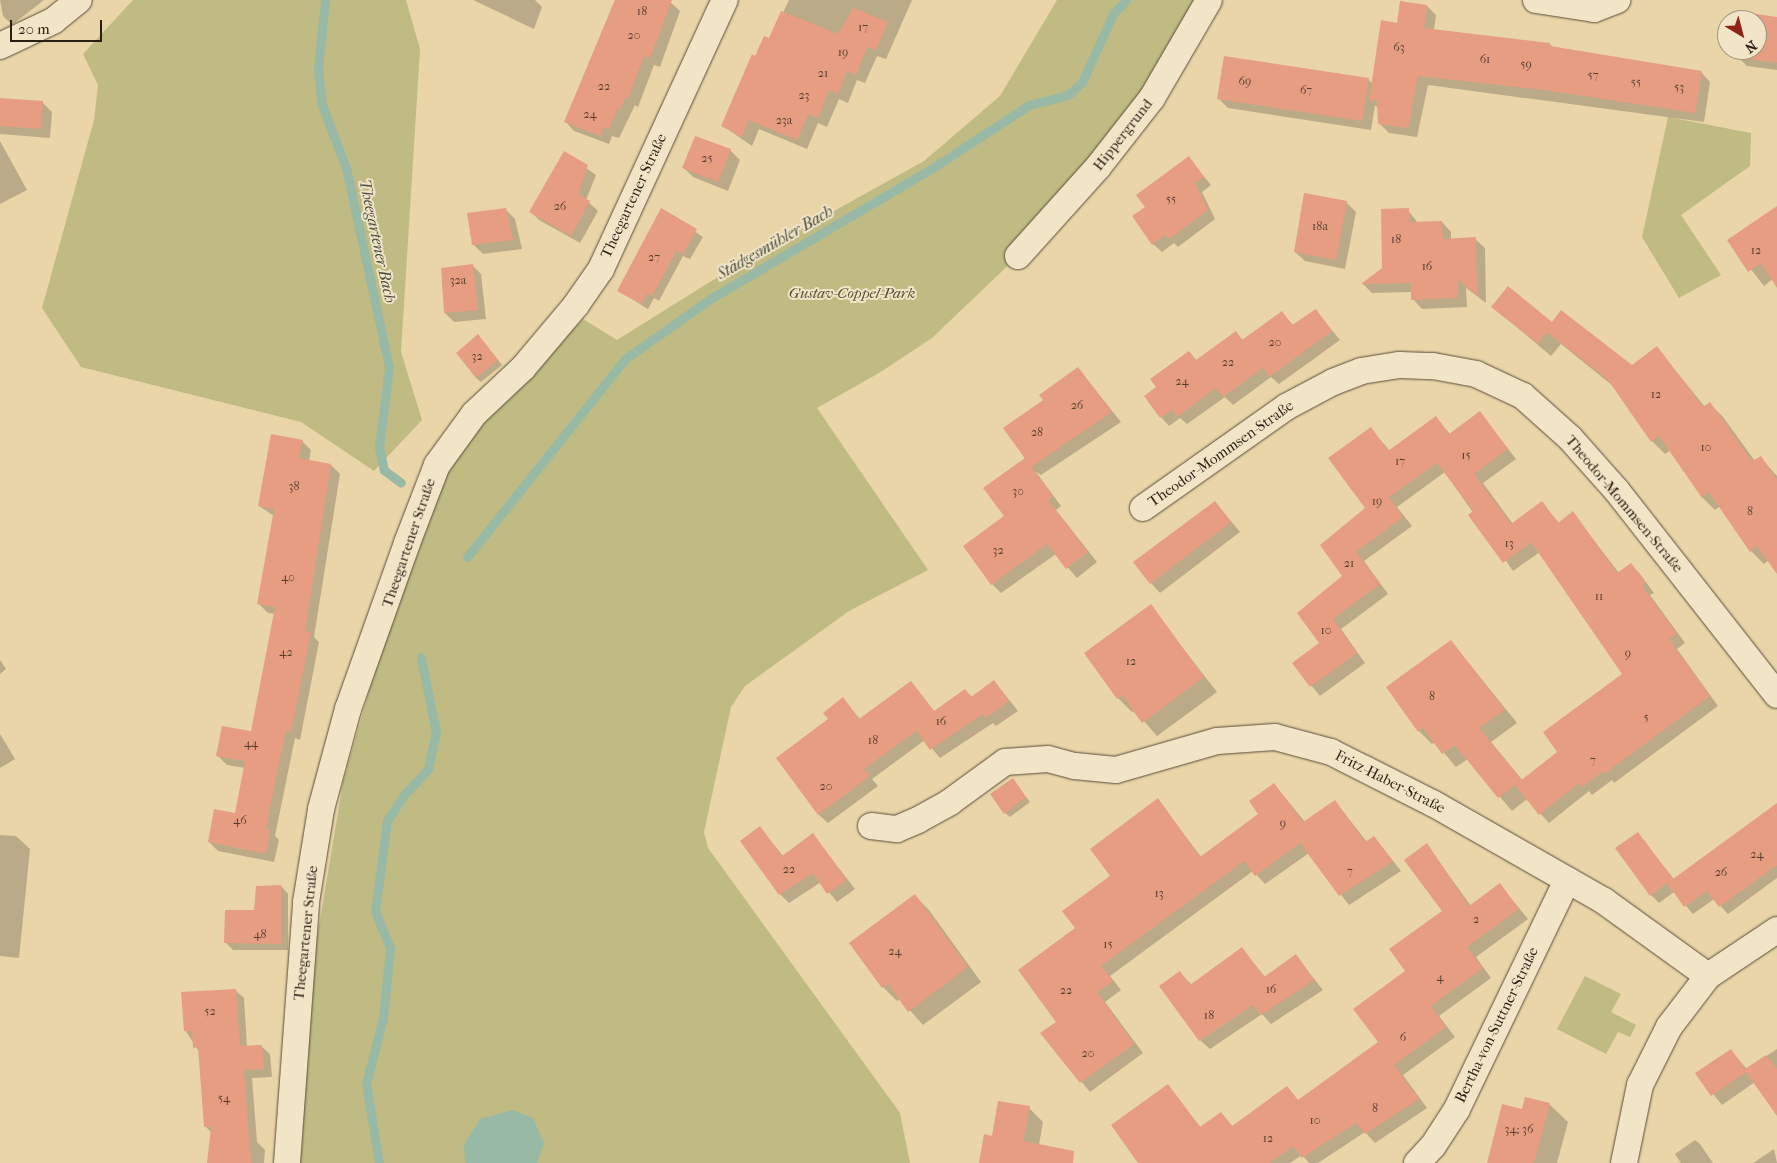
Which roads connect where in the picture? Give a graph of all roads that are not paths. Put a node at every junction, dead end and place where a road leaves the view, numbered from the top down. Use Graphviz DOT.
graph roads {
  1 [pos="78,0"];
  2 [pos="725,0"];
  3 [pos="1209,0"];
  4 [pos="1536,0"];
  5 [pos="1617,0"];
  6 [pos="0,46"];
  7 [pos="1018,256"];
  8 [pos="1143,508"];
  9 [pos="1774,686"];
  10 [pos="871,826"];
  11 [pos="1567,880"];
  12 [pos="1777,930"];
  13 [pos="1708,976"];
  14 [pos="287,1163"];
  15 [pos="1416,1163"];
  16 [pos="1624,1163"];
  1 -- 6 [label="street"];
  2 -- 14 [label="street, Theegartener Straße"];
  3 -- 7 [label="street, Hippergrund"];
  4 -- 5 [label="street"];
  8 -- 9 [label="street, Theodor-Mommsen-Straße"];
  10 -- 11 [label="street, Fritz-Haber-Straße"];
  11 -- 13 [label="street, Fritz-Haber-Straße"];
  11 -- 15 [label="street, Bertha-von-Suttner-Straße"];
  12 -- 13 [label="street"];
  13 -- 16 [label="street"];
}
